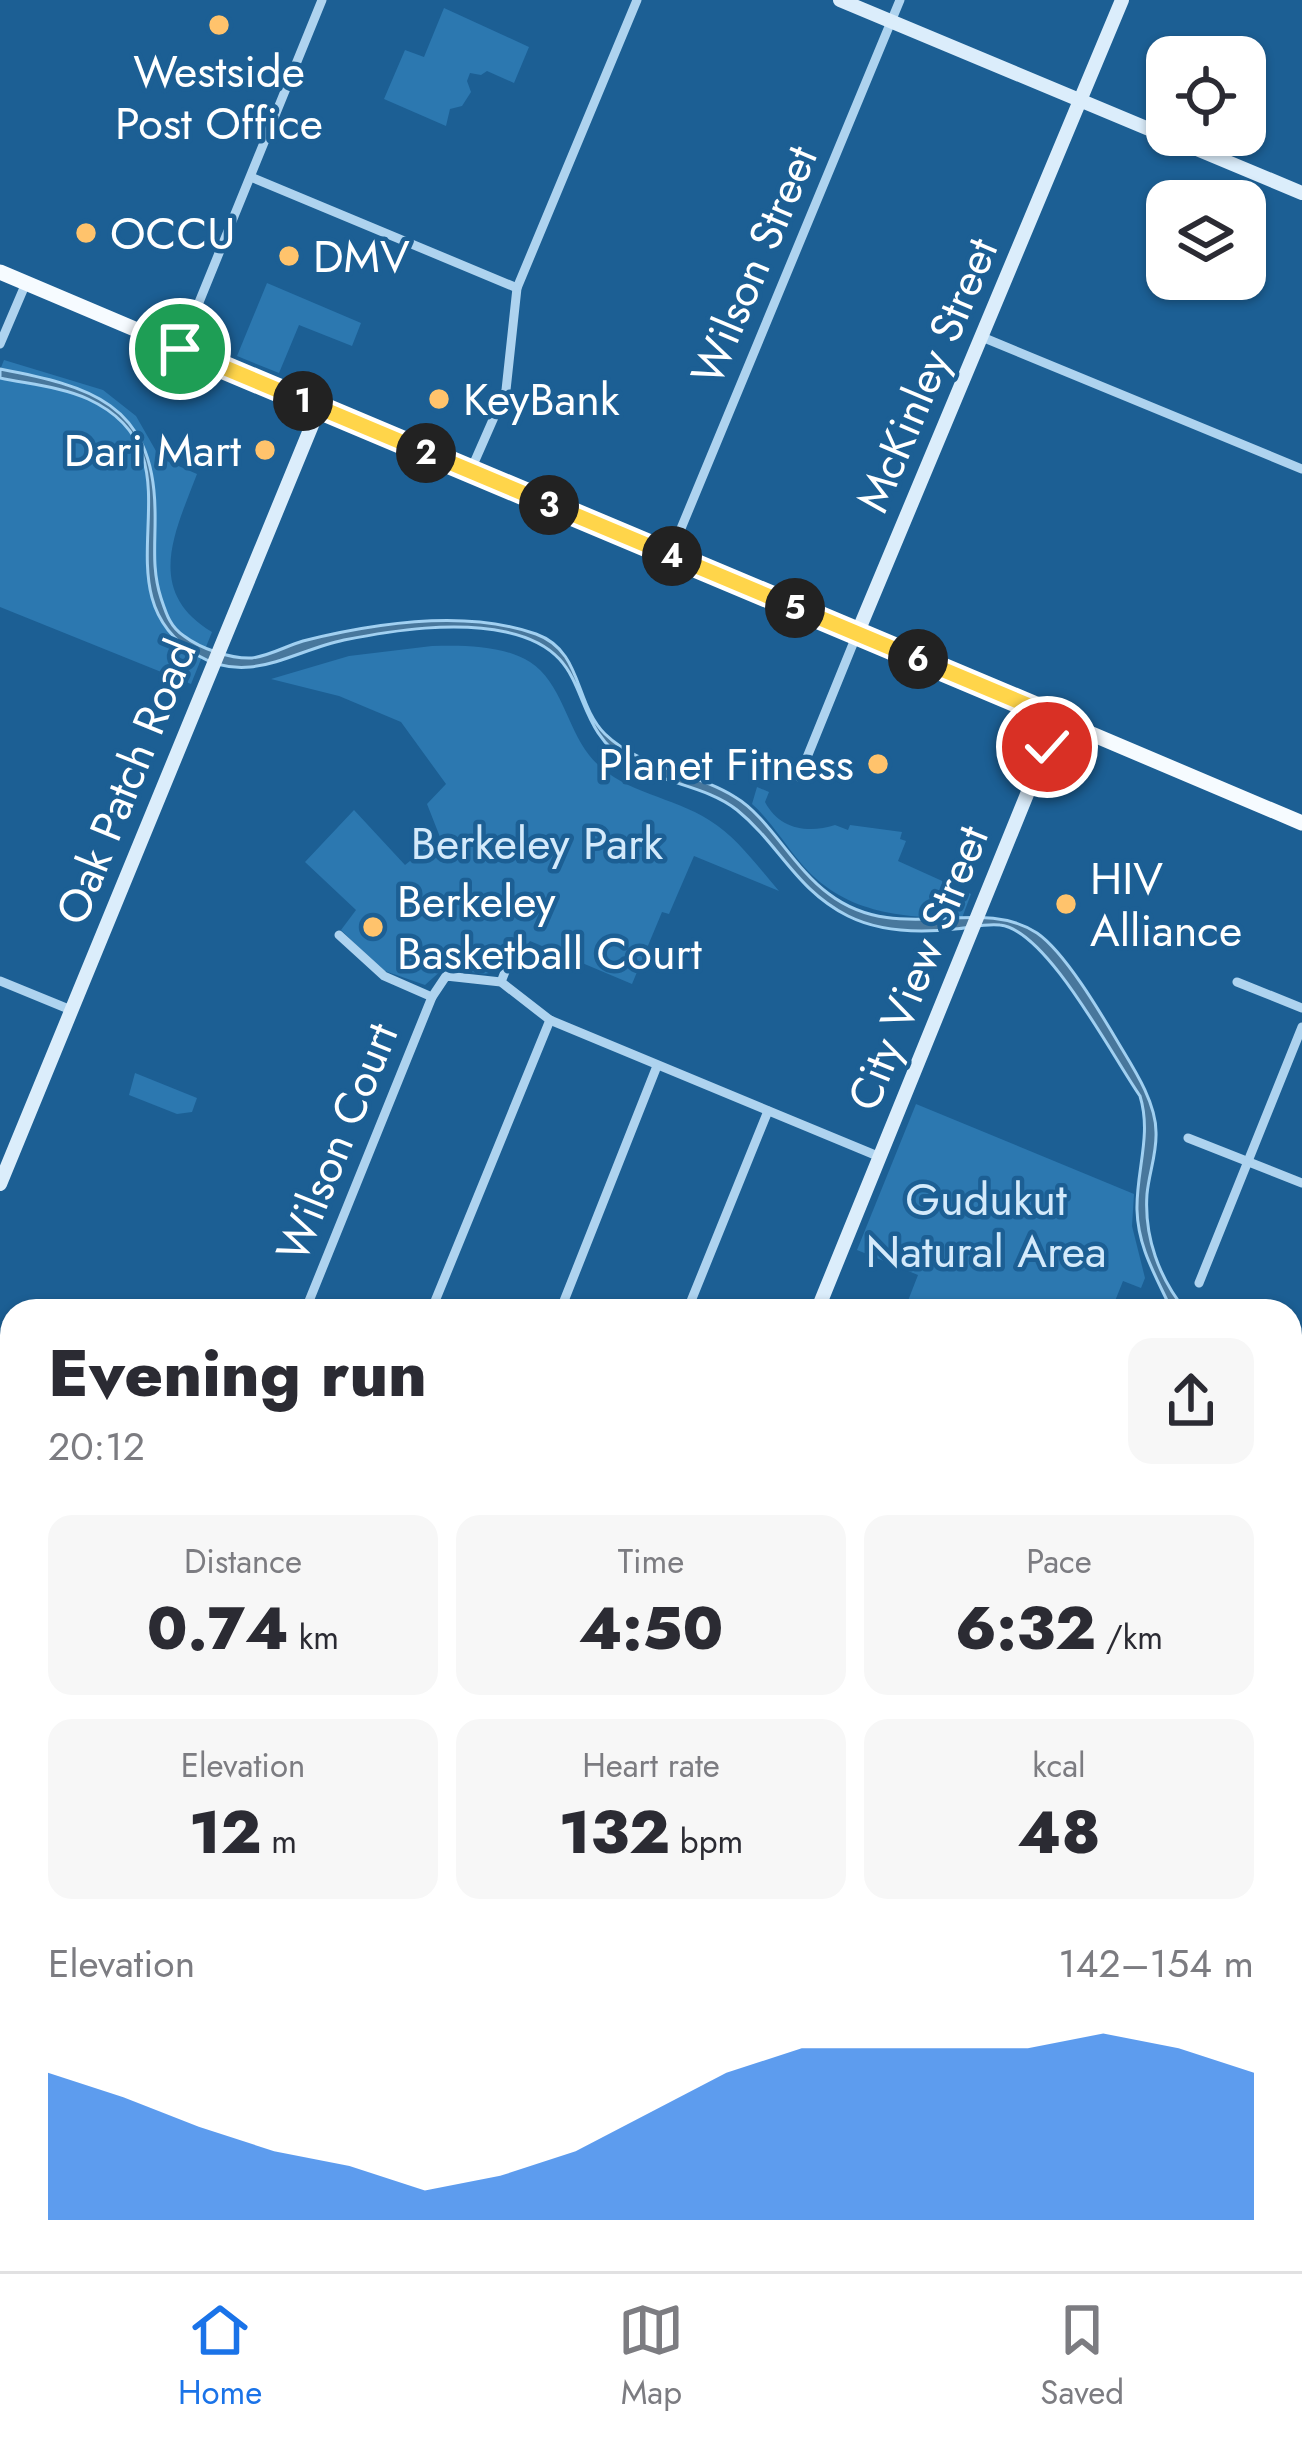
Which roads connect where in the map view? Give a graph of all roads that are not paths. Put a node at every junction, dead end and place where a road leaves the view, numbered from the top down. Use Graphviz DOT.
graph roads {
  1 [pos="322,0"];
  2 [pos="637,0"];
  3 [pos="840,0"];
  4 [pos="900,0"];
  5 [pos="1122,0"];
  6 [pos="891,22"];
  7 [pos="1080,100"];
  8 [pos="251,177"];
  9 [pos="1302,193"];
  10 [pos="0,272"];
  11 [pos="26,283"];
  12 [pos="517,288"];
  13 [pos="982,337"];
  14 [pos="0,344"];
  15 [pos="180,349"];
  16 [pos="319,408"];
  17 [pos="1302,469"];
  18 [pos="470,472"];
  19 [pos="670,555"];
  20 [pos="857,634"];
  21 [pos="1058,718"];
  22 [pos="799,778"];
  23 [pos="1302,823"];
  24 [pos="339,935"];
  25 [pos="513,952"];
  26 [pos="0,981"];
  27 [pos="501,982"];
  28 [pos="1237,982"];
  29 [pos="431,997"];
  30 [pos="1302,1008"];
  31 [pos="71,1010"];
  32 [pos="550,1020"];
  33 [pos="1302,1027"];
  34 [pos="657,1066"];
  35 [pos="768,1111"];
  36 [pos="1188,1138"];
  37 [pos="880,1156"];
  38 [pos="1248,1162"];
  39 [pos="0,1184"];
  40 [pos="1302,1184"];
  41 [pos="1199,1283"];
  42 [pos="309,1299"];
  43 [pos="436,1299"];
  44 [pos="565,1299"];
  45 [pos="692,1299"];
  46 [pos="822,1299"];
  1 -- 8 [label="street"];
  2 -- 12 [label="street"];
  3 -- 6 [label="street"];
  4 -- 6 [label="street, Wilson Street"];
  5 -- 7 [label="street, McKinley Street"];
  6 -- 7 [label="street"];
  6 -- 19 [label="street, Wilson Street"];
  7 -- 9 [label="street"];
  7 -- 13 [label="street, McKinley Street"];
  8 -- 12 [label="street"];
  8 -- 15 [label="street"];
  10 -- 11 [label="main road"];
  11 -- 14 [label="street"];
  11 -- 15 [label="main road"];
  12 -- 18 [label="street"];
  13 -- 17 [label="street"];
  13 -- 20 [label="street, McKinley Street"];
  15 -- 16 [label="main road"];
  16 -- 18 [label="main road"];
  16 -- 31 [label="street, Oak Patch Road"];
  18 -- 19 [label="main road"];
  19 -- 20 [label="main road"];
  20 -- 21 [label="main road"];
  20 -- 22 [label="street, McKinley Street"];
  21 -- 23 [label="main road"];
  21 -- 37 [label="street, City View Street"];
  24 -- 29 [label="street"];
  25 -- 27 [label="street"];
  26 -- 31 [label="street"];
  27 -- 29 [label="street"];
  27 -- 32 [label="street"];
  28 -- 30 [label="street"];
  29 -- 42 [label="street, Wilson Court"];
  31 -- 39 [label="street, Oak Patch Road"];
  32 -- 34 [label="street"];
  32 -- 43 [label="street"];
  33 -- 38 [label="street"];
  34 -- 35 [label="street"];
  34 -- 44 [label="street"];
  35 -- 37 [label="street"];
  35 -- 45 [label="street"];
  36 -- 38 [label="street"];
  37 -- 46 [label="street, City View Street"];
  38 -- 40 [label="street"];
  38 -- 41 [label="street"];
}
